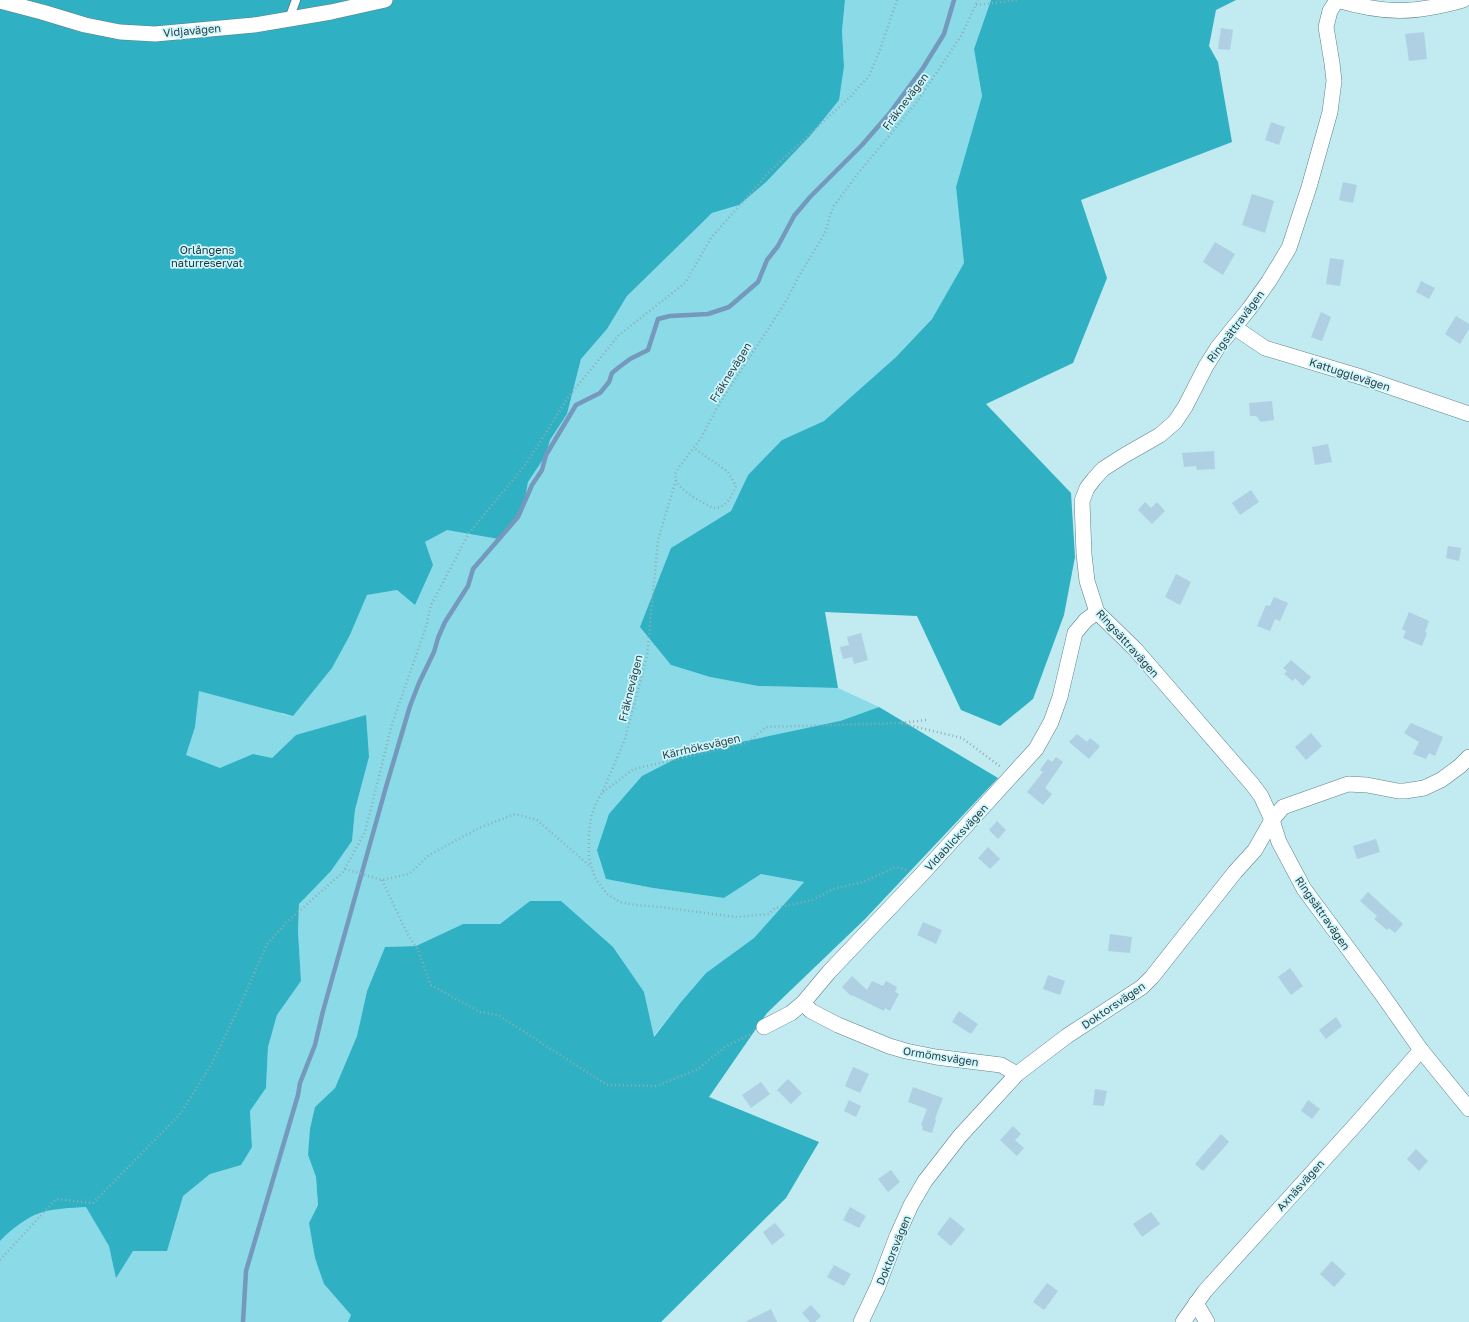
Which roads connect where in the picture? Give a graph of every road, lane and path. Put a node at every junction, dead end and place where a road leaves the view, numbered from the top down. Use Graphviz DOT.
graph roads {
  1 [pos="296,0"];
  2 [pos="385,0"];
  3 [pos="898,0"];
  4 [pos="978,0"];
  5 [pos="1019,0"];
  6 [pos="1337,0"];
  7 [pos="1463,0"];
  8 [pos="0,1"];
  9 [pos="976,5"];
  10 [pos="289,19"];
  11 [pos="1234,327"];
  12 [pos="1469,414"];
  13 [pos="694,448"];
  14 [pos="676,480"];
  15 [pos="1097,612"];
  16 [pos="926,720"];
  17 [pos="900,723"];
  18 [pos="1469,757"];
  19 [pos="1012,776"];
  20 [pos="602,792"];
  21 [pos="1272,820"];
  22 [pos="591,867"];
  23 [pos="345,869"];
  24 [pos="922,874"];
  25 [pos="382,880"];
  26 [pos="803,1003"];
  27 [pos="764,1027"];
  28 [pos="1421,1050"];
  29 [pos="1017,1074"];
  30 [pos="1469,1109"];
  31 [pos="0,1260"];
  32 [pos="1196,1303"];
  33 [pos="861,1322"];
  34 [pos="1183,1322"];
  35 [pos="1207,1322"];
  1 -- 10 [label="lane"];
  2 -- 10 [label="street, Vidjavägen"];
  3 -- 23 [label="path"];
  4 -- 9 [label="path, Fräknevägen"];
  5 -- 9 [label="path"];
  6 -- 7 [label="street"];
  6 -- 11 [label="street, Ringsättravägen"];
  8 -- 10 [label="street, Vidjavägen"];
  9 -- 13 [label="path, Fräknevägen"];
  11 -- 12 [label="street, Kattugglevägen"];
  11 -- 15 [label="street, Ringsättravägen"];
  13 -- 14 [label="path, Fräknevägen"];
  13 -- 14 [label="path"];
  14 -- 20 [label="path, Fräknevägen"];
  15 -- 19 [label="street, Vidablicksvägen"];
  15 -- 21 [label="street, Ringsättravägen"];
  16 -- 17 [label="path, Kärrhöksvägen"];
  17 -- 19 [label="path, Kärrhöksvägen"];
  17 -- 20 [label="path, Kärrhöksvägen"];
  18 -- 21 [label="street, Doktorsvägen"];
  19 -- 24 [label="street, Vidablicksvägen"];
  20 -- 22 [label="path, Fräknevägen"];
  21 -- 28 [label="street, Ringsättravägen"];
  21 -- 29 [label="street, Doktorsvägen"];
  22 -- 24 [label="path"];
  22 -- 25 [label="path"];
  23 -- 25 [label="path"];
  23 -- 31 [label="path"];
  24 -- 26 [label="street, Vidablicksvägen"];
  25 -- 27 [label="path"];
  26 -- 27 [label="street, Vidablicksvägen"];
  26 -- 29 [label="street, Ormömsvägen"];
  28 -- 30 [label="street, Ringsättravägen"];
  28 -- 32 [label="street, Axnäsvägen"];
  29 -- 33 [label="street, Doktorsvägen"];
  32 -- 34 [label="street, Axnäsvägen"];
  32 -- 35 [label="street"];
}
